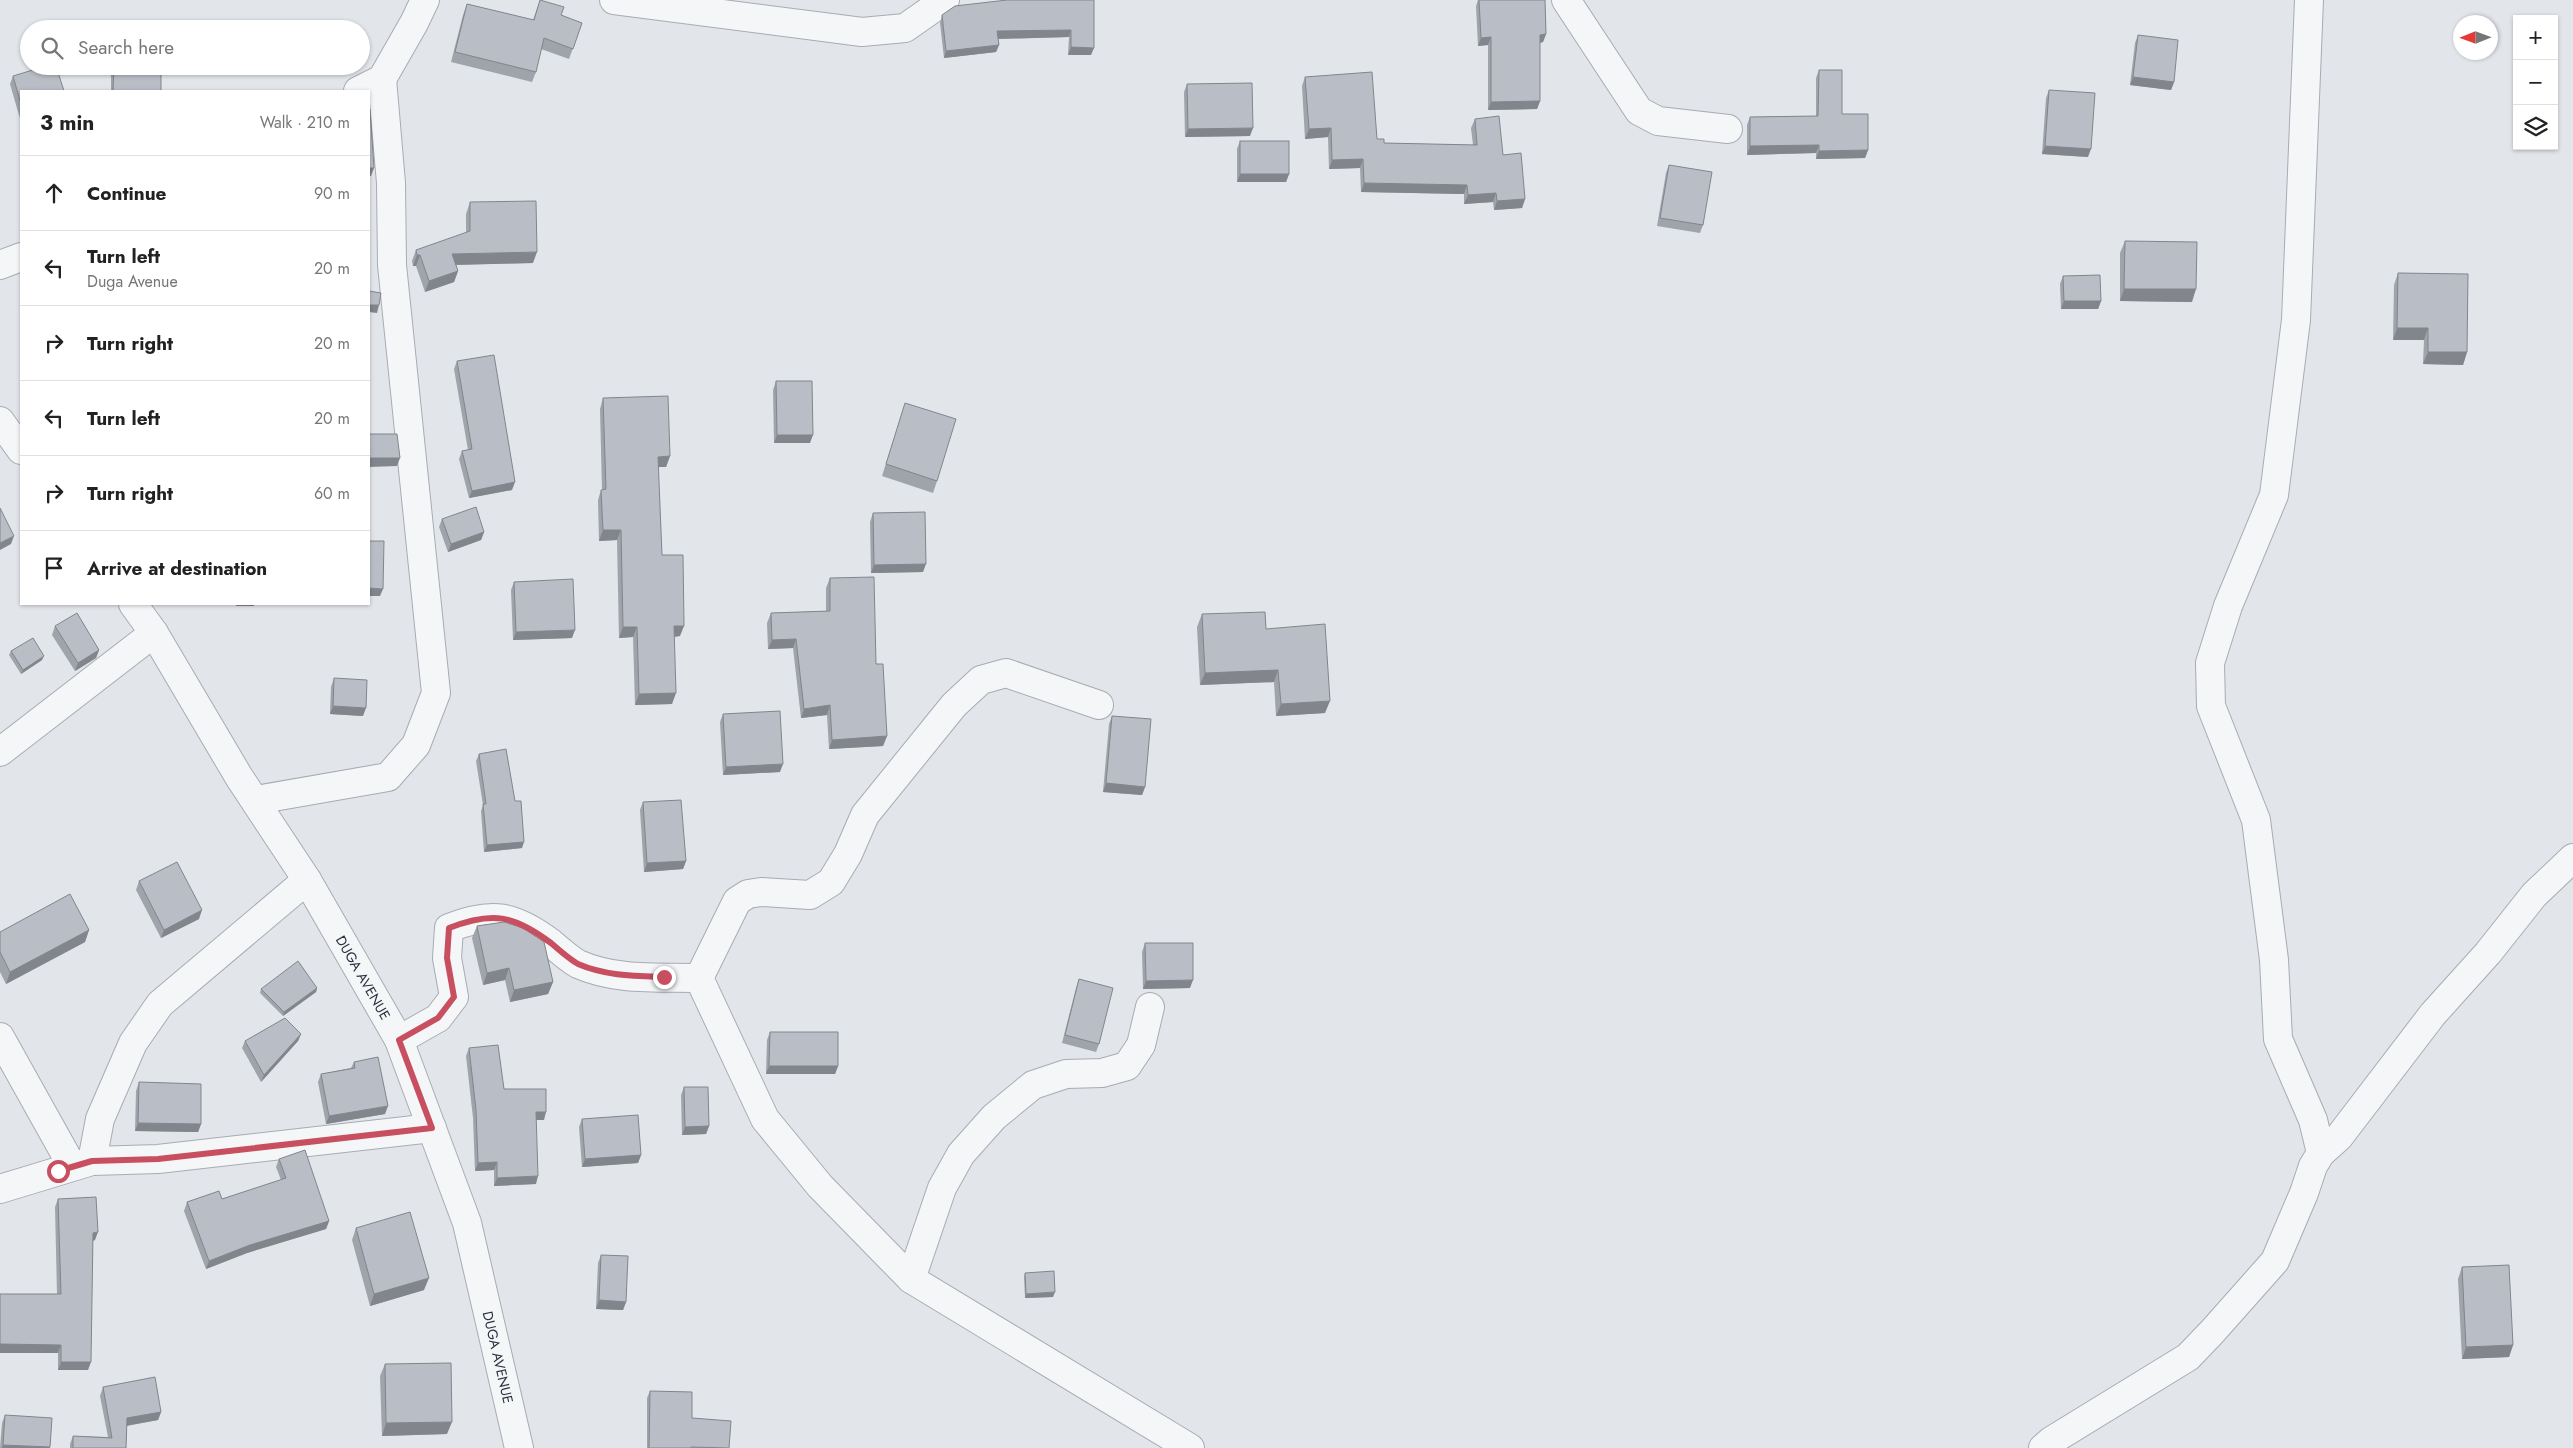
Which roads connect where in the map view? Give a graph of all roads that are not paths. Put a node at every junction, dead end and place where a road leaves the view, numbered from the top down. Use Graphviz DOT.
graph roads {
  1 [pos="425,0"];
  2 [pos="614,0"];
  3 [pos="945,0"];
  4 [pos="1566,0"];
  5 [pos="2309,0"];
  6 [pos="382,79"];
  7 [pos="360,90"];
  8 [pos="1728,129"];
  9 [pos="20,257"];
  10 [pos="0,265"];
  11 [pos="0,421"];
  12 [pos="20,449"];
  13 [pos="134,605"];
  14 [pos="154,633"];
  15 [pos="1099,705"];
  16 [pos="0,752"];
  17 [pos="256,800"];
  18 [pos="2573,858"];
  19 [pos="306,880"];
  20 [pos="699,978"];
  21 [pos="1150,1007"];
  22 [pos="0,1036"];
  23 [pos="399,1040"];
  24 [pos="432,1128"];
  25 [pos="2321,1153"];
  26 [pos="82,1164"];
  27 [pos="0,1189"];
  28 [pos="911,1279"];
  29 [pos="519,1448"];
  30 [pos="1190,1448"];
  31 [pos="2043,1448"];
  1 -- 6 [label="street"];
  2 -- 3 [label="street"];
  4 -- 8 [label="street"];
  5 -- 25 [label="street"];
  6 -- 7 [label="street"];
  6 -- 17 [label="street"];
  9 -- 10 [label="street"];
  11 -- 12 [label="street"];
  13 -- 14 [label="street, DUGA AVENUE"];
  14 -- 16 [label="street"];
  14 -- 17 [label="street, DUGA AVENUE"];
  15 -- 20 [label="street"];
  17 -- 19 [label="street, DUGA AVENUE"];
  18 -- 25 [label="street"];
  19 -- 23 [label="street, DUGA AVENUE"];
  19 -- 26 [label="street"];
  20 -- 23 [label="street"];
  20 -- 28 [label="street"];
  21 -- 28 [label="street"];
  22 -- 26 [label="street"];
  23 -- 24 [label="street, DUGA AVENUE"];
  24 -- 26 [label="street"];
  24 -- 29 [label="street, DUGA AVENUE"];
  25 -- 31 [label="street"];
  26 -- 27 [label="street"];
  28 -- 30 [label="street"];
}
